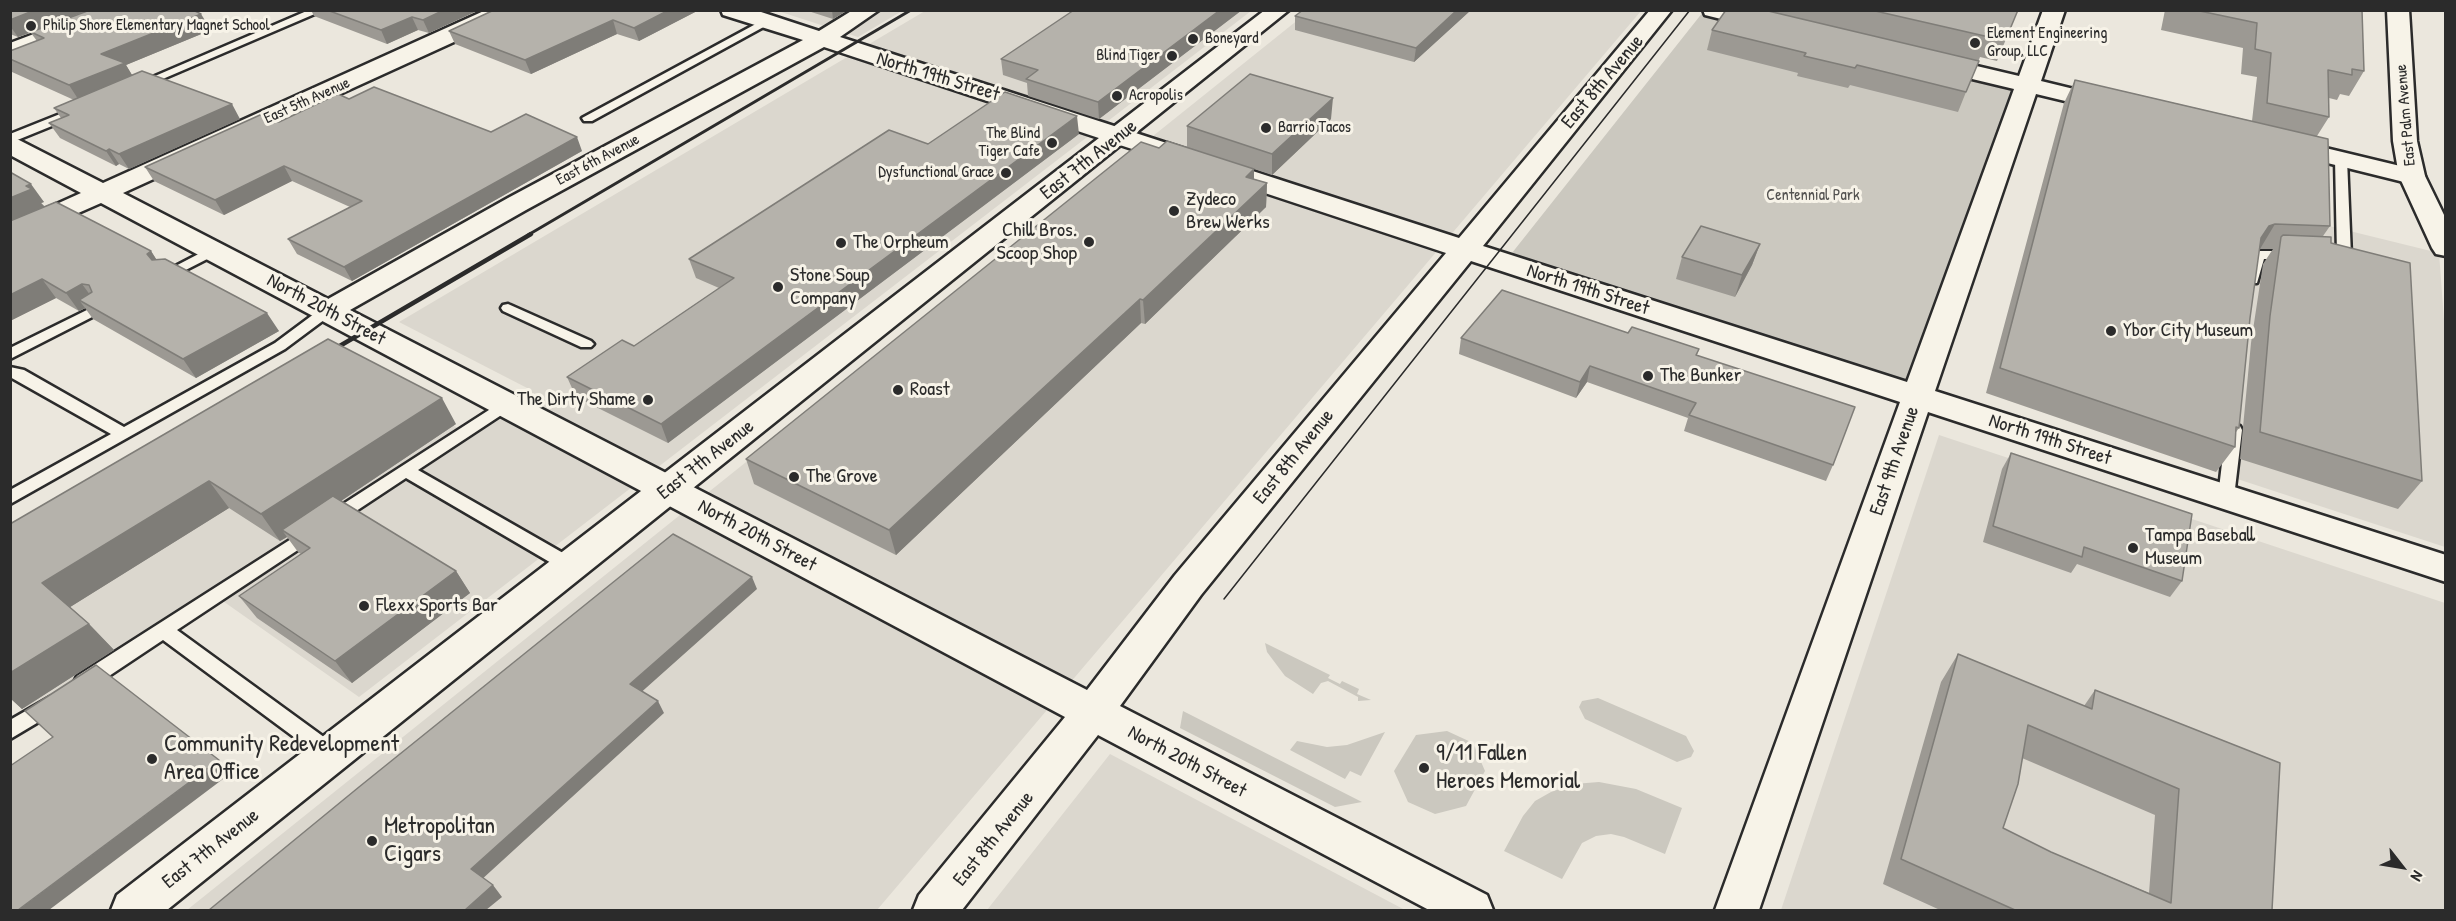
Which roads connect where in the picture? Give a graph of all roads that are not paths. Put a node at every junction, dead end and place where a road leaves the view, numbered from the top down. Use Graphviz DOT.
graph roads {
  1 [pos="118,10"];
  2 [pos="319,10"];
  3 [pos="505,10"];
  4 [pos="731,10"];
  5 [pos="869,10"];
  6 [pos="1279,10"];
  7 [pos="1662,10"];
  8 [pos="1713,10"];
  9 [pos="2054,10"];
  10 [pos="2398,10"];
  11 [pos="765,22"];
  12 [pos="1794,30"];
  13 [pos="820,39"];
  14 [pos="10,51"];
  15 [pos="1911,57"];
  16 [pos="2027,85"];
  17 [pos="132,88"];
  18 [pos="88,107"];
  19 [pos="2131,109"];
  20 [pos="588,118"];
  21 [pos="1119,137"];
  22 [pos="10,139"];
  23 [pos="2259,140"];
  24 [pos="10,145"];
  25 [pos="2341,159"];
  26 [pos="2412,176"];
  27 [pos="103,193"];
  28 [pos="10,235"];
  29 [pos="2445,248"];
  30 [pos="1464,250"];
  31 [pos="212,251"];
  32 [pos="169,273"];
  33 [pos="2249,297"];
  34 [pos="508,308"];
  35 [pos="97,309"];
  36 [pos="327,311"];
  37 [pos="586,344"];
  38 [pos="10,354"];
  39 [pos="10,372"];
  40 [pos="1918,397"];
  41 [pos="506,404"];
  42 [pos="2235,412"];
  43 [pos="124,434"];
  44 [pos="405,470"];
  45 [pos="669,490"];
  46 [pos="2226,497"];
  47 [pos="10,498"];
  48 [pos="571,566"];
  49 [pos="2445,569"];
  50 [pos="163,630"];
  51 [pos="1093,712"];
  52 [pos="10,731"];
  53 [pos="332,754"];
  54 [pos="133,910"];
  55 [pos="935,910"];
  56 [pos="1471,910"];
  57 [pos="1737,910"];
  1 -- 14 [label="street"];
  2 -- 17 [label="lane"];
  3 -- 27 [label="street, East 5th Avenue"];
  4 -- 11 [label="street, North 19th Street"];
  5 -- 13 [label="street, East 6th Avenue"];
  6 -- 21 [label="street, East 7th Avenue"];
  7 -- 30 [label="street, East 8th Avenue"];
  8 -- 12 [label="street"];
  9 -- 16 [label="street, East 9th Avenue"];
  10 -- 26 [label="street, East Palm Avenue"];
  11 -- 13 [label="street, North 19th Street"];
  11 -- 20 [label="lane"];
  13 -- 21 [label="street, North 19th Street"];
  13 -- 36 [label="street, East 6th Avenue"];
  15 -- 16 [label="street"];
  16 -- 19 [label="street"];
  16 -- 40 [label="street, East 9th Avenue"];
  18 -- 22 [label="lane"];
  21 -- 30 [label="street, North 19th Street"];
  21 -- 45 [label="street, East 7th Avenue"];
  23 -- 25 [label="street"];
  24 -- 27 [label="street, North 20th Street"];
  25 -- 26 [label="street"];
  25 -- 33 [label="lane"];
  26 -- 29 [label="street, East Palm Avenue"];
  27 -- 28 [label="street, East 5th Avenue"];
  27 -- 31 [label="street, North 20th Street"];
  30 -- 40 [label="street, North 19th Street"];
  30 -- 51 [label="street, East 8th Avenue"];
  31 -- 32 [label="lane"];
  31 -- 36 [label="street, North 20th Street"];
  34 -- 37 [label="lane"];
  35 -- 38 [label="lane"];
  36 -- 41 [label="street, North 20th Street"];
  36 -- 43 [label="lane"];
  39 -- 43 [label="lane"];
  40 -- 46 [label="street, North 19th Street"];
  40 -- 57 [label="street, East 9th Avenue"];
  41 -- 44 [label="lane"];
  41 -- 45 [label="street, North 20th Street"];
  42 -- 46 [label="lane"];
  43 -- 47 [label="lane"];
  44 -- 48 [label="lane"];
  44 -- 50 [label="lane"];
  45 -- 48 [label="street, East 7th Avenue"];
  45 -- 51 [label="street, North 20th Street"];
  46 -- 49 [label="street, North 19th Street"];
  48 -- 53 [label="street, East 7th Avenue"];
  50 -- 52 [label="lane"];
  50 -- 53 [label="lane"];
  51 -- 55 [label="street, East 8th Avenue"];
  51 -- 56 [label="street, North 20th Street"];
  53 -- 54 [label="street, East 7th Avenue"];
}
